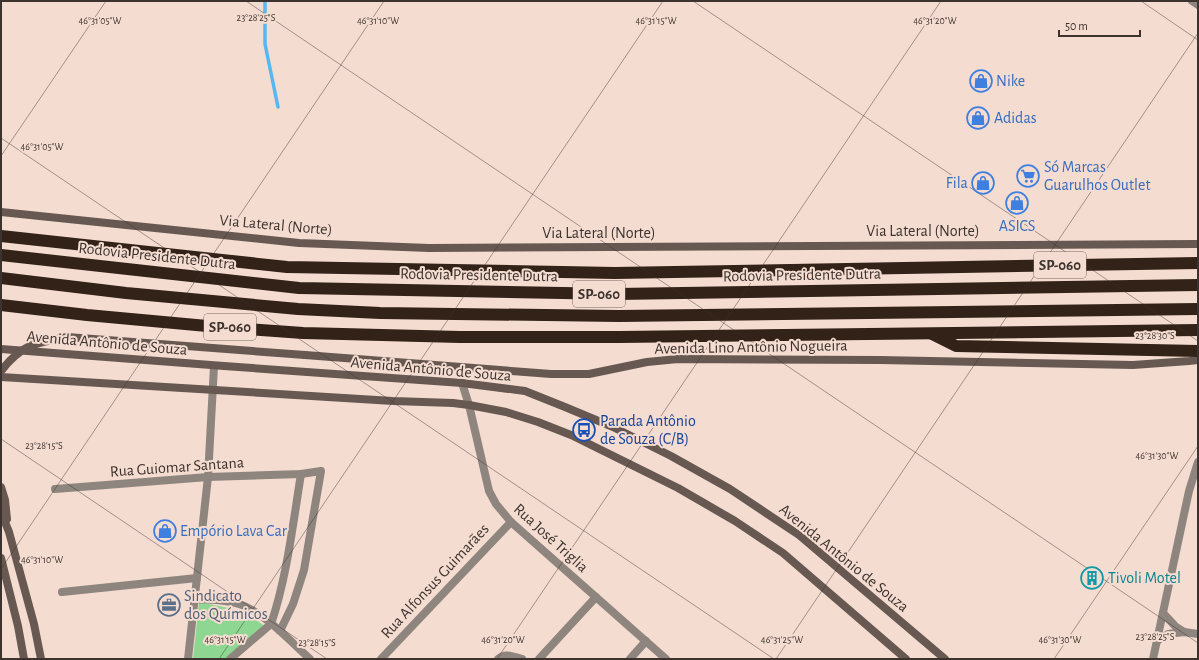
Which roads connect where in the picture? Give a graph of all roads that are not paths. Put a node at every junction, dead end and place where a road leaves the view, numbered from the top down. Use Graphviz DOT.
graph roads {
  1 [pos="1192,1"];
  2 [pos="1198,5"];
  3 [pos="1,212"];
  4 [pos="1,236"];
  5 [pos="1198,244"];
  6 [pos="1,255"];
  7 [pos="1198,263"];
  8 [pos="1,278"];
  9 [pos="1198,285"];
  10 [pos="1,305"];
  11 [pos="1198,309"];
  12 [pos="1198,330"];
  13 [pos="931,333"];
  14 [pos="1,349"];
  15 [pos="1198,351"];
  16 [pos="1198,360"];
  17 [pos="214,366"];
  18 [pos="1,371"];
  19 [pos="1,377"];
  20 [pos="462,383"];
  21 [pos="212,390"];
  22 [pos="469,405"];
  23 [pos="1198,462"];
  24 [pos="301,474"];
  25 [pos="208,477"];
  26 [pos="1,487"];
  27 [pos="55,489"];
  28 [pos="1,512"];
  29 [pos="511,522"];
  30 [pos="9,532"];
  31 [pos="1,558"];
  32 [pos="197,578"];
  33 [pos="62,592"];
  34 [pos="596,597"];
  35 [pos="195,599"];
  36 [pos="1163,613"];
  37 [pos="271,624"];
  38 [pos="280,631"];
  39 [pos="1184,632"];
  40 [pos="1198,634"];
  41 [pos="646,641"];
  42 [pos="1157,641"];
  43 [pos="24,659"];
  44 [pos="41,659"];
  45 [pos="188,659"];
  46 [pos="230,659"];
  47 [pos="310,659"];
  48 [pos="381,659"];
  49 [pos="498,659"];
  50 [pos="522,659"];
  51 [pos="539,659"];
  52 [pos="630,659"];
  53 [pos="666,659"];
  54 [pos="906,659"];
  55 [pos="945,659"];
  56 [pos="1153,659"];
  1 -- 2 [label="street"];
  3 -- 5 [label="main road, Via Lateral (Norte)"];
  4 -- 7 [label="highway, Rodovia Presidente Dutra / SP-060"];
  6 -- 9 [label="highway, Rodovia Presidente Dutra / SP-060"];
  8 -- 11 [label="highway, SP-060"];
  10 -- 13 [label="highway, SP-060"];
  12 -- 13 [label="highway, SP-060"];
  13 -- 15 [label="highway"];
  14 -- 17 [label="main road, Avenida Antônio de Souza"];
  16 -- 18 [label="main road, Avenida Lino Antônio Nogueira, bridge"];
  17 -- 20 [label="main road, Avenida Antônio de Souza"];
  17 -- 21 [label="street"];
  19 -- 21 [label="main road, Avenida Antônio de Souza"];
  20 -- 22 [label="street, Rua José Triglia"];
  20 -- 55 [label="main road, Avenida Antônio de Souza"];
  21 -- 22 [label="main road, Avenida Antônio de Souza"];
  21 -- 25 [label="street"];
  22 -- 29 [label="street, Rua José Triglia"];
  22 -- 54 [label="main road, Avenida Antônio de Souza"];
  23 -- 36 [label="street"];
  24 -- 25 [label="street, Rua Guiomar Santana"];
  24 -- 37 [label="street"];
  24 -- 38 [label="street, Rua Guiomar Santana"];
  25 -- 27 [label="street, Rua Guiomar Santana"];
  25 -- 32 [label="street"];
  26 -- 30 [label="main road"];
  28 -- 30 [label="main road"];
  29 -- 34 [label="street, Rua José Triglia"];
  29 -- 48 [label="street, Rua Alfonsus Guimarães"];
  30 -- 44 [label="main road"];
  31 -- 43 [label="main road"];
  32 -- 33 [label="street"];
  32 -- 35 [label="street"];
  34 -- 41 [label="street, Rua José Triglia"];
  34 -- 51 [label="street"];
  35 -- 37 [label="street"];
  35 -- 45 [label="street"];
  36 -- 39 [label="street"];
  36 -- 42 [label="street"];
  37 -- 38 [label="street"];
  37 -- 46 [label="street"];
  38 -- 47 [label="street"];
  39 -- 40 [label="street"];
  39 -- 42 [label="street"];
  41 -- 52 [label="street"];
  41 -- 53 [label="street, Rua José Triglia"];
  42 -- 56 [label="street"];
  49 -- 50 [label="street"];
}
